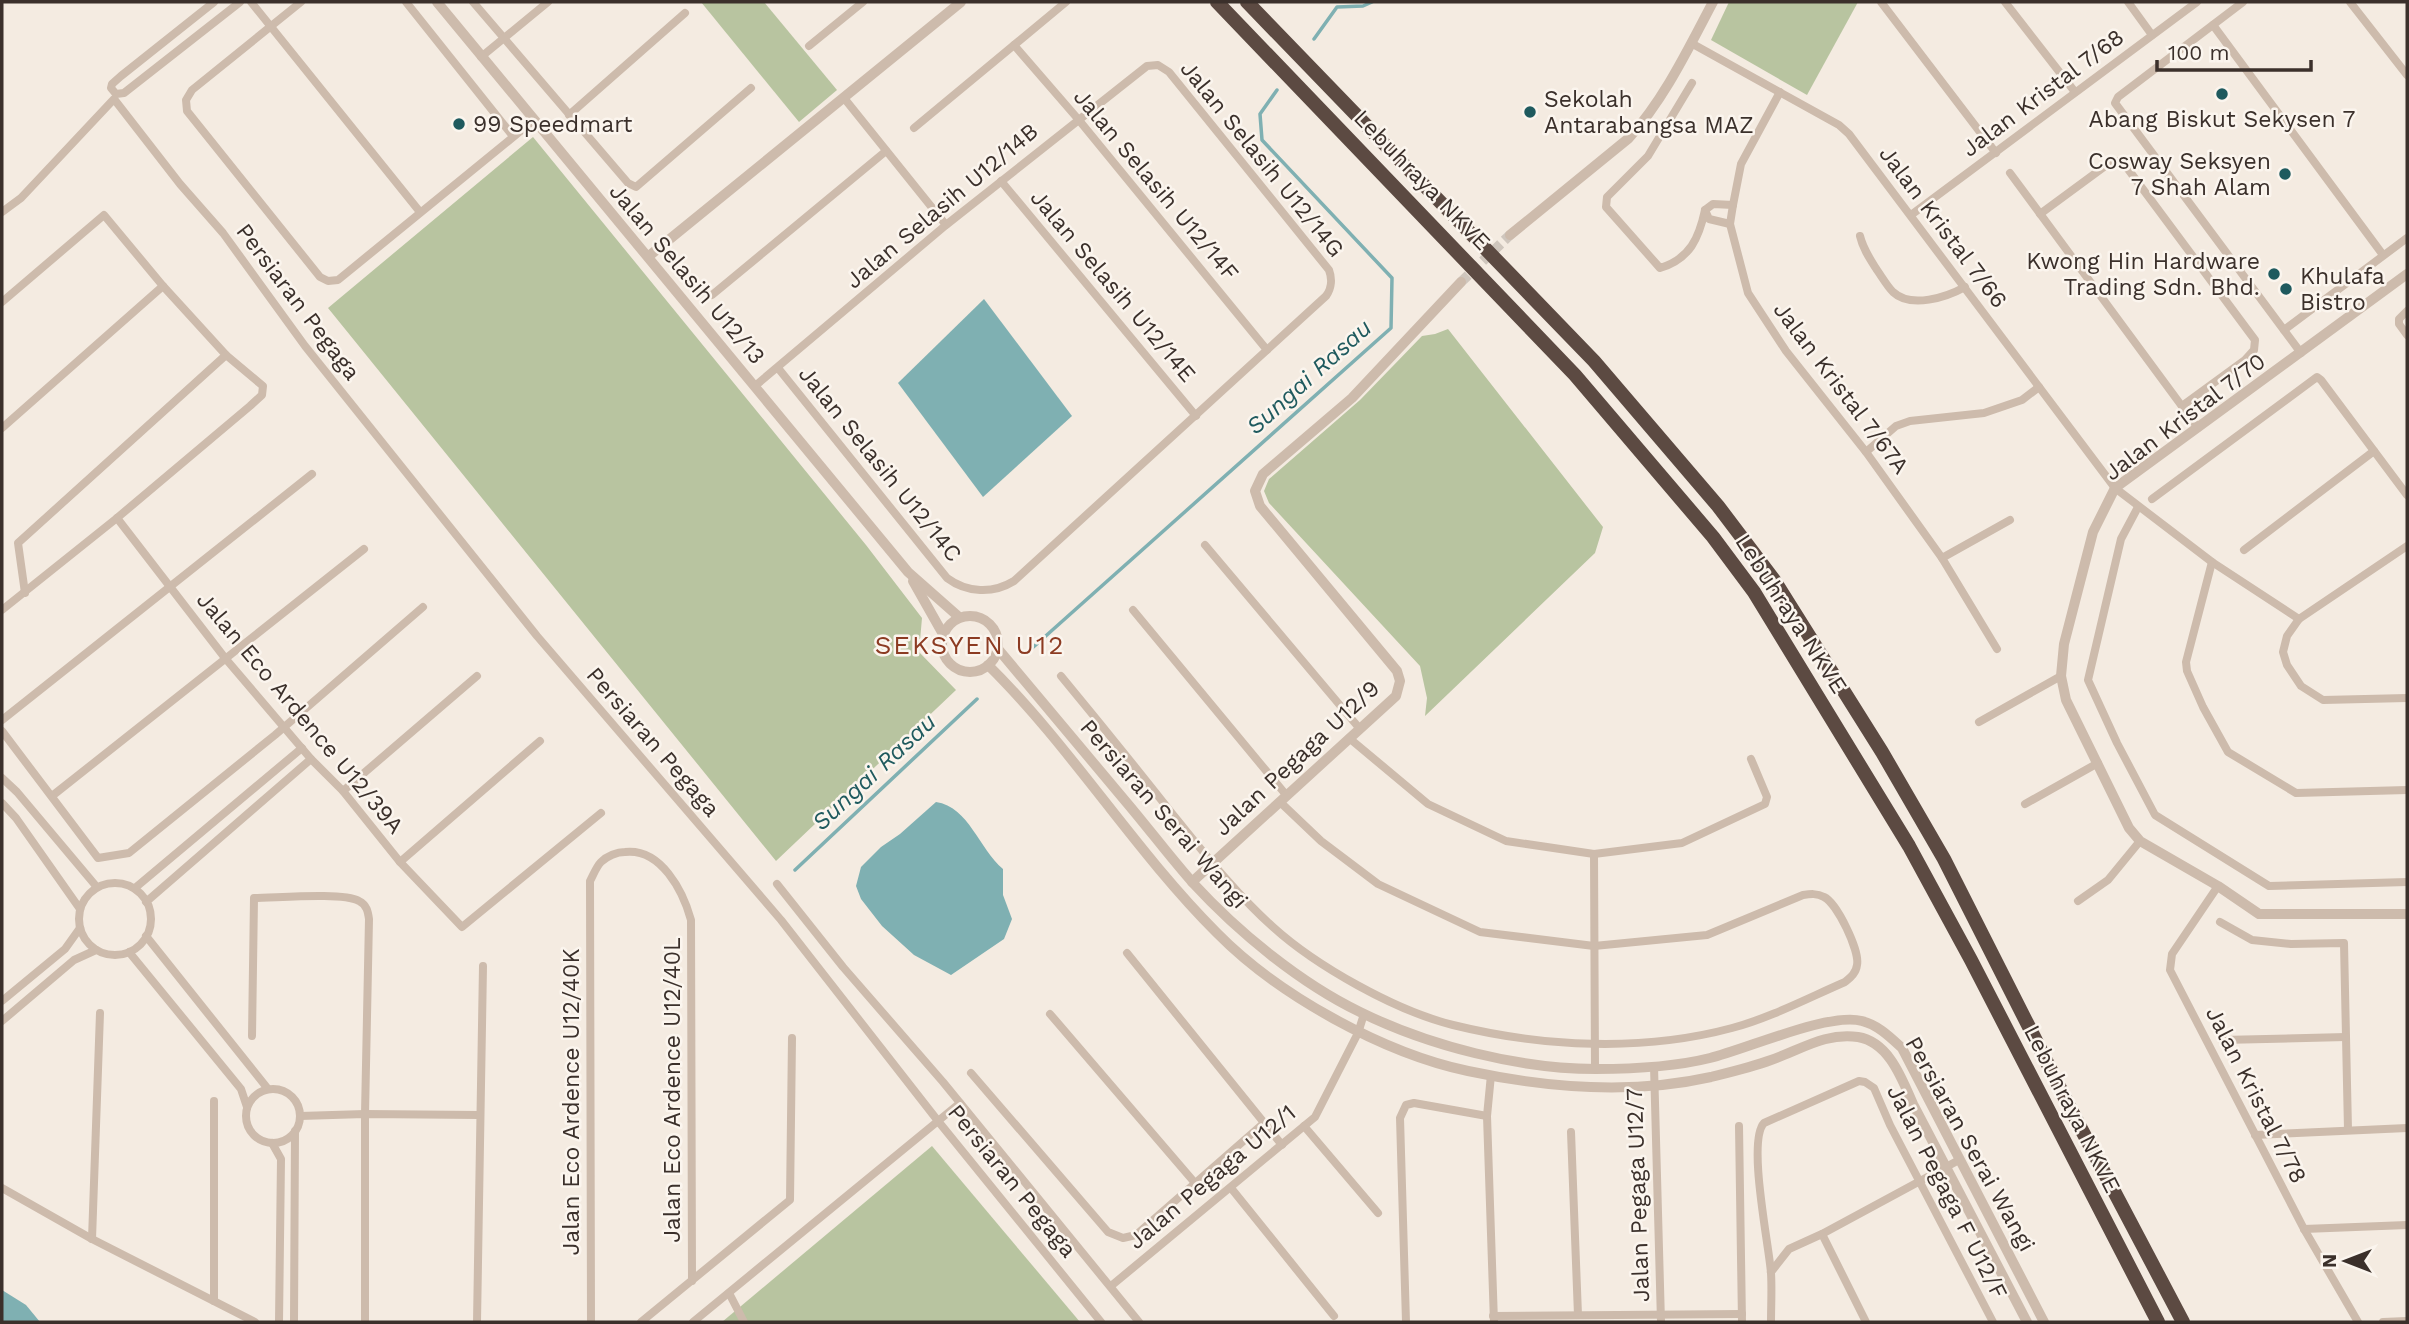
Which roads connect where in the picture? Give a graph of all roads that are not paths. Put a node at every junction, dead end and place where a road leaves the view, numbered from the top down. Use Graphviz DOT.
graph roads {
  1 [pos="214,2"];
  2 [pos="240,2"];
  3 [pos="251,2"];
  4 [pos="301,2"];
  5 [pos="406,2"];
  6 [pos="437,2"];
  7 [pos="472,2"];
  8 [pos="548,2"];
  9 [pos="863,2"];
  10 [pos="961,2"];
  11 [pos="1066,2"];
  12 [pos="1217,2"];
  13 [pos="1247,2"];
  14 [pos="1713,2"];
  15 [pos="1881,2"];
  16 [pos="2006,2"];
  17 [pos="2128,2"];
  18 [pos="2197,2"];
  19 [pos="2243,2"];
  20 [pos="2350,2"];
  21 [pos="685,13"];
  22 [pos="2213,25"];
  23 [pos="270,27"];
  24 [pos="2152,35"];
  25 [pos="504,39"];
  26 [pos="1691,43"];
  27 [pos="1014,45"];
  28 [pos="809,46"];
  29 [pos="481,57"];
  30 [pos="1158,65"];
  31 [pos="2407,75"];
  32 [pos="1692,83"];
  33 [pos="751,88"];
  34 [pos="1780,92"];
  35 [pos="2075,92"];
  36 [pos="844,98"];
  37 [pos="569,115"];
  38 [pos="1078,119"];
  39 [pos="534,120"];
  40 [pos="914,128"];
  41 [pos="512,135"];
  42 [pos="886,151"];
  43 [pos="1996,153"];
  44 [pos="2010,173"];
  45 [pos="1001,181"];
  46 [pos="1733,205"];
  47 [pos="1705,210"];
  48 [pos="2,212"];
  49 [pos="420,212"];
  50 [pos="2040,214"];
  51 [pos="1911,215"];
  52 [pos="1731,224"];
  53 [pos="946,225"];
  54 [pos="1510,235"];
  55 [pos="1860,236"];
  56 [pos="2407,238"];
  57 [pos="649,256"];
  58 [pos="2384,256"];
  59 [pos="2407,274"];
  60 [pos="1331,280"];
  61 [pos="1461,282"];
  62 [pos="163,286"];
  63 [pos="1965,287"];
  64 [pos="712,295"];
  65 [pos="2,302"];
  66 [pos="2407,311"];
  67 [pos="2284,330"];
  68 [pos="2407,335"];
  69 [pos="1267,350"];
  70 [pos="2301,353"];
  71 [pos="226,355"];
  72 [pos="778,368"];
  73 [pos="755,386"];
  74 [pos="2039,387"];
  75 [pos="2182,406"];
  76 [pos="1196,416"];
  77 [pos="2,428"];
  78 [pos="2198,428"];
  79 [pos="2374,451"];
  80 [pos="1866,452"];
  81 [pos="312,474"];
  82 [pos="2115,488"];
  83 [pos="2407,495"];
  84 [pos="2152,499"];
  85 [pos="2138,507"];
  86 [pos="117,518"];
  87 [pos="2010,520"];
  88 [pos="1205,545"];
  89 [pos="2407,546"];
  90 [pos="364,549"];
  91 [pos="2244,550"];
  92 [pos="1942,558"];
  93 [pos="2212,562"];
  94 [pos="908,572"];
  95 [pos="169,586"];
  96 [pos="25,593"];
  97 [pos="423,607"];
  98 [pos="2,610"];
  99 [pos="1133,610"];
  100 [pos="958,617"];
  101 [pos="2299,619"];
  102 [pos="943,634"];
  103 [pos="998,649"];
  104 [pos="1997,649"];
  105 [pos="225,658"];
  106 [pos="988,665"];
  107 [pos="477,676"];
  108 [pos="1061,676"];
  109 [pos="2061,676"];
  110 [pos="2407,698"];
  111 [pos="2,720"];
  112 [pos="1979,722"];
  113 [pos="285,726"];
  114 [pos="1360,729"];
  115 [pos="2,731"];
  116 [pos="1349,738"];
  117 [pos="540,741"];
  118 [pos="302,748"];
  119 [pos="311,759"];
  120 [pos="1751,759"];
  121 [pos="2098,763"];
  122 [pos="2,778"];
  123 [pos="2407,790"];
  124 [pos="343,791"];
  125 [pos="52,796"];
  126 [pos="1283,799"];
  127 [pos="2,803"];
  128 [pos="2025,804"];
  129 [pos="601,813"];
  130 [pos="2140,842"];
  131 [pos="1594,854"];
  132 [pos="400,862"];
  133 [pos="1213,863"];
  134 [pos="1192,882"];
  135 [pos="2407,883"];
  136 [pos="776,884"];
  137 [pos="96,886"];
  138 [pos="2218,886"];
  139 [pos="135,888"];
  140 [pos="685,899"];
  141 [pos="2078,901"];
  142 [pos="146,902"];
  143 [pos="80,909"];
  144 [pos="2407,914"];
  145 [pos="2220,922"];
  146 [pos="80,928"];
  147 [pos="146,936"];
  148 [pos="1594,946"];
  149 [pos="96,950"];
  150 [pos="129,952"];
  151 [pos="1127,953"];
  152 [pos="483,966"];
  153 [pos="2,1001"];
  154 [pos="100,1013"];
  155 [pos="1050,1014"];
  156 [pos="1364,1014"];
  157 [pos="2,1021"];
  158 [pos="1358,1032"];
  159 [pos="252,1036"];
  160 [pos="2346,1037"];
  161 [pos="792,1038"];
  162 [pos="2221,1040"];
  163 [pos="1595,1044"];
  164 [pos="1654,1066"];
  165 [pos="1595,1069"];
  166 [pos="971,1073"];
  167 [pos="1491,1075"];
  168 [pos="1654,1086"];
  169 [pos="268,1090"];
  170 [pos="214,1101"];
  171 [pos="960,1103"];
  172 [pos="247,1107"];
  173 [pos="365,1114"];
  174 [pos="479,1115"];
  175 [pos="1487,1115"];
  176 [pos="300,1116"];
  177 [pos="938,1121"];
  178 [pos="1264,1122"];
  179 [pos="1304,1126"];
  180 [pos="1739,1126"];
  181 [pos="2407,1128"];
  182 [pos="2348,1130"];
  183 [pos="295,1131"];
  184 [pos="1571,1132"];
  185 [pos="2255,1135"];
  186 [pos="272,1143"];
  187 [pos="1282,1145"];
  188 [pos="1959,1160"];
  189 [pos="1946,1168"];
  190 [pos="1920,1182"];
  191 [pos="1195,1183"];
  192 [pos="2,1188"];
  193 [pos="1231,1188"];
  194 [pos="1378,1213"];
  195 [pos="2407,1225"];
  196 [pos="2304,1229"];
  197 [pos="1822,1234"];
  198 [pos="92,1239"];
  199 [pos="1771,1272"];
  200 [pos="692,1281"];
  201 [pos="1111,1286"];
  202 [pos="729,1293"];
  203 [pos="214,1301"];
  204 [pos="1578,1315"];
  205 [pos="1334,1316"];
  206 [pos="1742,1318"];
  207 [pos="1494,1319"];
  208 [pos="1661,1319"];
  209 [pos="2407,1321"];
  210 [pos="255,1322"];
  211 [pos="279,1322"];
  212 [pos="294,1322"];
  213 [pos="365,1322"];
  214 [pos="477,1322"];
  215 [pos="592,1322"];
  216 [pos="641,1322"];
  217 [pos="693,1322"];
  218 [pos="744,1322"];
  219 [pos="1101,1322"];
  220 [pos="1139,1322"];
  221 [pos="1406,1322"];
  222 [pos="1771,1322"];
  223 [pos="1866,1322"];
  224 [pos="1993,1322"];
  225 [pos="2027,1322"];
  226 [pos="2044,1322"];
  227 [pos="2158,1322"];
  228 [pos="2183,1322"];
  229 [pos="2358,1322"];
  230 [pos="2383,1322"];
  1 -- 2 [label="street"];
  3 -- 23 [label="street"];
  4 -- 23 [label="street"];
  5 -- 41 [label="street"];
  6 -- 29 [label="street, Jalan Selasih U12/13"];
  7 -- 25 [label="street"];
  8 -- 25 [label="street"];
  9 -- 28 [label="street"];
  10 -- 36 [label="street"];
  11 -- 27 [label="street"];
  12 -- 227 [label="highway, Lebuhraya NKVE"];
  13 -- 228 [label="highway, Lebuhraya NKVE"];
  14 -- 26 [label="street"];
  15 -- 43 [label="street"];
  16 -- 35 [label="street"];
  17 -- 24 [label="street"];
  18 -- 24 [label="street, Jalan Kristal 7/68"];
  19 -- 22 [label="street"];
  20 -- 31 [label="street"];
  21 -- 37 [label="street"];
  22 -- 58 [label="street"];
  22 -- 67 [label="street"];
  23 -- 49 [label="street"];
  23 -- 49 [label="street"];
  24 -- 35 [label="street, Jalan Kristal 7/68"];
  25 -- 29 [label="street"];
  25 -- 37 [label="street"];
  26 -- 34 [label="street, Jalan Kristal 7/66"];
  26 -- 54 [label="street"];
  27 -- 38 [label="street, Jalan Selasih U12/14F"];
  27 -- 40 [label="street"];
  29 -- 39 [label="street, Jalan Selasih U12/13"];
  30 -- 38 [label="street, Jalan Selasih U12/14B"];
  30 -- 60 [label="street, Jalan Selasih U12/14G"];
  32 -- 47 [label="street"];
  33 -- 37 [label="street"];
  34 -- 46 [label="street, Jalan Kristal 7/67A"];
  34 -- 51 [label="street, Jalan Kristal 7/66"];
  35 -- 43 [label="street, Jalan Kristal 7/68"];
  36 -- 42 [label="street"];
  36 -- 57 [label="street"];
  38 -- 45 [label="street, Jalan Selasih U12/14B"];
  38 -- 69 [label="street, Jalan Selasih U12/14F"];
  39 -- 41 [label="street"];
  39 -- 57 [label="street, Jalan Selasih U12/13"];
  41 -- 49 [label="street"];
  42 -- 53 [label="street"];
  42 -- 64 [label="street"];
  43 -- 51 [label="street, Jalan Kristal 7/68"];
  44 -- 50 [label="street"];
  45 -- 53 [label="street, Jalan Selasih U12/14B"];
  45 -- 76 [label="street, Jalan Selasih U12/14E"];
  46 -- 47 [label="street"];
  46 -- 52 [label="street, Jalan Kristal 7/67A"];
  47 -- 52 [label="street"];
  48 -- 177 [label="street, Persiaran Pegaga"];
  50 -- 75 [label="street"];
  50 -- 75 [label="street"];
  51 -- 63 [label="street, Jalan Kristal 7/66"];
  52 -- 80 [label="street, Jalan Kristal 7/67A"];
  53 -- 72 [label="street, Jalan Selasih U12/14B"];
  55 -- 63 [label="street"];
  56 -- 58 [label="street"];
  57 -- 73 [label="street, Jalan Selasih U12/13"];
  58 -- 67 [label="street"];
  59 -- 70 [label="street, Jalan Kristal 7/70"];
  60 -- 69 [label="street, Jalan Selasih U12/14C"];
  61 -- 114 [label="street, Jalan Pegaga U12/9"];
  62 -- 65 [label="street"];
  62 -- 71 [label="street"];
  62 -- 77 [label="street"];
  63 -- 74 [label="street, Jalan Kristal 7/66"];
  66 -- 68 [label="street"];
  67 -- 70 [label="street"];
  69 -- 76 [label="street, Jalan Selasih U12/14C"];
  70 -- 78 [label="street, Jalan Kristal 7/70"];
  71 -- 86 [label="street"];
  71 -- 96 [label="street"];
  72 -- 73 [label="street, Jalan Selasih U12/14B"];
  72 -- 76 [label="street, Jalan Selasih U12/14C"];
  73 -- 94 [label="street, Jalan Selasih U12/13"];
  74 -- 80 [label="street"];
  74 -- 82 [label="street, Jalan Kristal 7/66"];
  75 -- 78 [label="street"];
  78 -- 82 [label="street, Jalan Kristal 7/70"];
  79 -- 83 [label="street"];
  79 -- 84 [label="street"];
  79 -- 91 [label="street"];
  80 -- 92 [label="street, Jalan Kristal 7/67A"];
  81 -- 95 [label="street"];
  82 -- 85 [label="street, Jalan Kristal 7/66"];
  82 -- 109 [label="street, Jalan Kristal 7/70"];
  85 -- 93 [label="street, Jalan Kristal 7/66"];
  85 -- 135 [label="street"];
  86 -- 95 [label="street, Jalan Eco Ardence U12/39A"];
  86 -- 96 [label="street"];
  87 -- 92 [label="street"];
  88 -- 114 [label="street"];
  89 -- 101 [label="street"];
  90 -- 105 [label="street"];
  92 -- 104 [label="street, Jalan Kristal 7/67A"];
  93 -- 101 [label="street, Jalan Kristal 7/66"];
  93 -- 123 [label="street"];
  94 -- 100 [label="street, Jalan Selasih U12/13"];
  94 -- 102 [label="street, Jalan Selasih U12/13"];
  95 -- 105 [label="street, Jalan Eco Ardence U12/39A"];
  95 -- 111 [label="street"];
  96 -- 98 [label="street"];
  97 -- 113 [label="street"];
  99 -- 126 [label="street"];
  100 -- 102 [label="street"];
  100 -- 103 [label="street"];
  101 -- 110 [label="street"];
  102 -- 106 [label="street"];
  103 -- 106 [label="street"];
  103 -- 134 [label="street, Persiaran Serai Wangi"];
  105 -- 113 [label="street, Jalan Eco Ardence U12/39A"];
  105 -- 125 [label="street"];
  106 -- 158 [label="street, Persiaran Serai Wangi"];
  107 -- 124 [label="street"];
  108 -- 133 [label="street"];
  109 -- 112 [label="street"];
  109 -- 121 [label="street, Jalan Kristal 7/70"];
  113 -- 118 [label="street, Jalan Eco Ardence U12/39A"];
  113 -- 125 [label="street"];
  114 -- 116 [label="street, Jalan Pegaga U12/9"];
  115 -- 125 [label="street"];
  116 -- 126 [label="street, Jalan Pegaga U12/9"];
  116 -- 131 [label="street"];
  117 -- 132 [label="street"];
  118 -- 119 [label="street, Jalan Eco Ardence U12/39A"];
  118 -- 139 [label="street"];
  119 -- 124 [label="street, Jalan Eco Ardence U12/39A"];
  119 -- 142 [label="street"];
  120 -- 131 [label="street"];
  121 -- 128 [label="street"];
  121 -- 130 [label="street, Jalan Kristal 7/70"];
  122 -- 137 [label="street"];
  124 -- 132 [label="street, Jalan Eco Ardence U12/39A"];
  126 -- 133 [label="street, Jalan Pegaga U12/9"];
  126 -- 148 [label="street"];
  127 -- 143 [label="street"];
  129 -- 132 [label="street, Jalan Eco Ardence U12/39A"];
  130 -- 138 [label="street, Jalan Kristal 7/70"];
  130 -- 141 [label="street"];
  131 -- 148 [label="street"];
  133 -- 134 [label="street, Jalan Pegaga U12/9"];
  133 -- 163 [label="street"];
  134 -- 156 [label="street, Persiaran Serai Wangi"];
  136 -- 171 [label="street, Persiaran Pegaga"];
  137 -- 139 [label="street"];
  137 -- 143 [label="street"];
  138 -- 144 [label="street, Jalan Kristal 7/70"];
  138 -- 185 [label="street, Jalan Kristal 7/78"];
  139 -- 142 [label="street"];
  140 -- 200 [label="street, Jalan Eco Ardence U12/40L"];
  140 -- 215 [label="street, Jalan Eco Ardence U12/40K"];
  142 -- 147 [label="street"];
  143 -- 146 [label="street"];
  145 -- 160 [label="street"];
  146 -- 149 [label="street"];
  146 -- 153 [label="street"];
  147 -- 150 [label="street"];
  147 -- 169 [label="street"];
  148 -- 163 [label="street"];
  148 -- 163 [label="street"];
  149 -- 150 [label="street"];
  149 -- 157 [label="street"];
  150 -- 172 [label="street"];
  151 -- 178 [label="street"];
  152 -- 174 [label="street"];
  154 -- 198 [label="street"];
  155 -- 191 [label="street"];
  156 -- 158 [label="street, Jalan Pegaga U12/1"];
  156 -- 165 [label="street, Persiaran Serai Wangi"];
  158 -- 167 [label="street, Persiaran Serai Wangi"];
  158 -- 179 [label="street, Jalan Pegaga U12/1"];
  159 -- 173 [label="street"];
  160 -- 162 [label="street"];
  160 -- 182 [label="street"];
  161 -- 200 [label="street"];
  163 -- 165 [label="street"];
  164 -- 165 [label="street, Persiaran Serai Wangi"];
  164 -- 168 [label="street, Jalan Pegaga U12/7"];
  164 -- 188 [label="street, Persiaran Serai Wangi"];
  166 -- 191 [label="street"];
  167 -- 168 [label="street, Persiaran Serai Wangi"];
  167 -- 175 [label="street"];
  168 -- 189 [label="street, Persiaran Serai Wangi"];
  168 -- 208 [label="street, Jalan Pegaga U12/7"];
  169 -- 172 [label="street"];
  169 -- 176 [label="street"];
  170 -- 203 [label="street"];
  171 -- 177 [label="street"];
  171 -- 201 [label="street, Persiaran Pegaga"];
  172 -- 186 [label="street"];
  173 -- 174 [label="street"];
  173 -- 176 [label="street"];
  173 -- 213 [label="street"];
  174 -- 214 [label="street"];
  175 -- 207 [label="street"];
  175 -- 221 [label="street"];
  176 -- 183 [label="street"];
  177 -- 202 [label="street"];
  177 -- 219 [label="street, Persiaran Pegaga"];
  178 -- 187 [label="street"];
  178 -- 191 [label="street"];
  179 -- 187 [label="street, Jalan Pegaga U12/1"];
  179 -- 194 [label="street"];
  180 -- 206 [label="street"];
  181 -- 182 [label="street"];
  182 -- 185 [label="street"];
  183 -- 186 [label="street"];
  183 -- 212 [label="street"];
  184 -- 204 [label="street"];
  185 -- 196 [label="street, Jalan Kristal 7/78"];
  186 -- 211 [label="street"];
  187 -- 193 [label="street, Jalan Pegaga U12/1"];
  188 -- 189 [label="street"];
  188 -- 226 [label="street, Persiaran Serai Wangi"];
  189 -- 190 [label="street"];
  189 -- 225 [label="street, Persiaran Serai Wangi"];
  190 -- 197 [label="street"];
  190 -- 199 [label="street, Jalan Pegaga F U12/F"];
  190 -- 224 [label="street, Jalan Pegaga F U12/F"];
  192 -- 198 [label="street"];
  193 -- 201 [label="street, Jalan Pegaga U12/1"];
  193 -- 205 [label="street"];
  195 -- 196 [label="street"];
  196 -- 229 [label="street, Jalan Kristal 7/78"];
  197 -- 199 [label="street"];
  197 -- 223 [label="street"];
  198 -- 203 [label="street"];
  199 -- 222 [label="street"];
  200 -- 216 [label="street"];
  201 -- 220 [label="street, Persiaran Pegaga"];
  202 -- 217 [label="street"];
  202 -- 218 [label="street"];
  203 -- 210 [label="street"];
  204 -- 207 [label="street"];
  204 -- 208 [label="street"];
  206 -- 208 [label="street"];
  209 -- 230 [label="street"];
}
